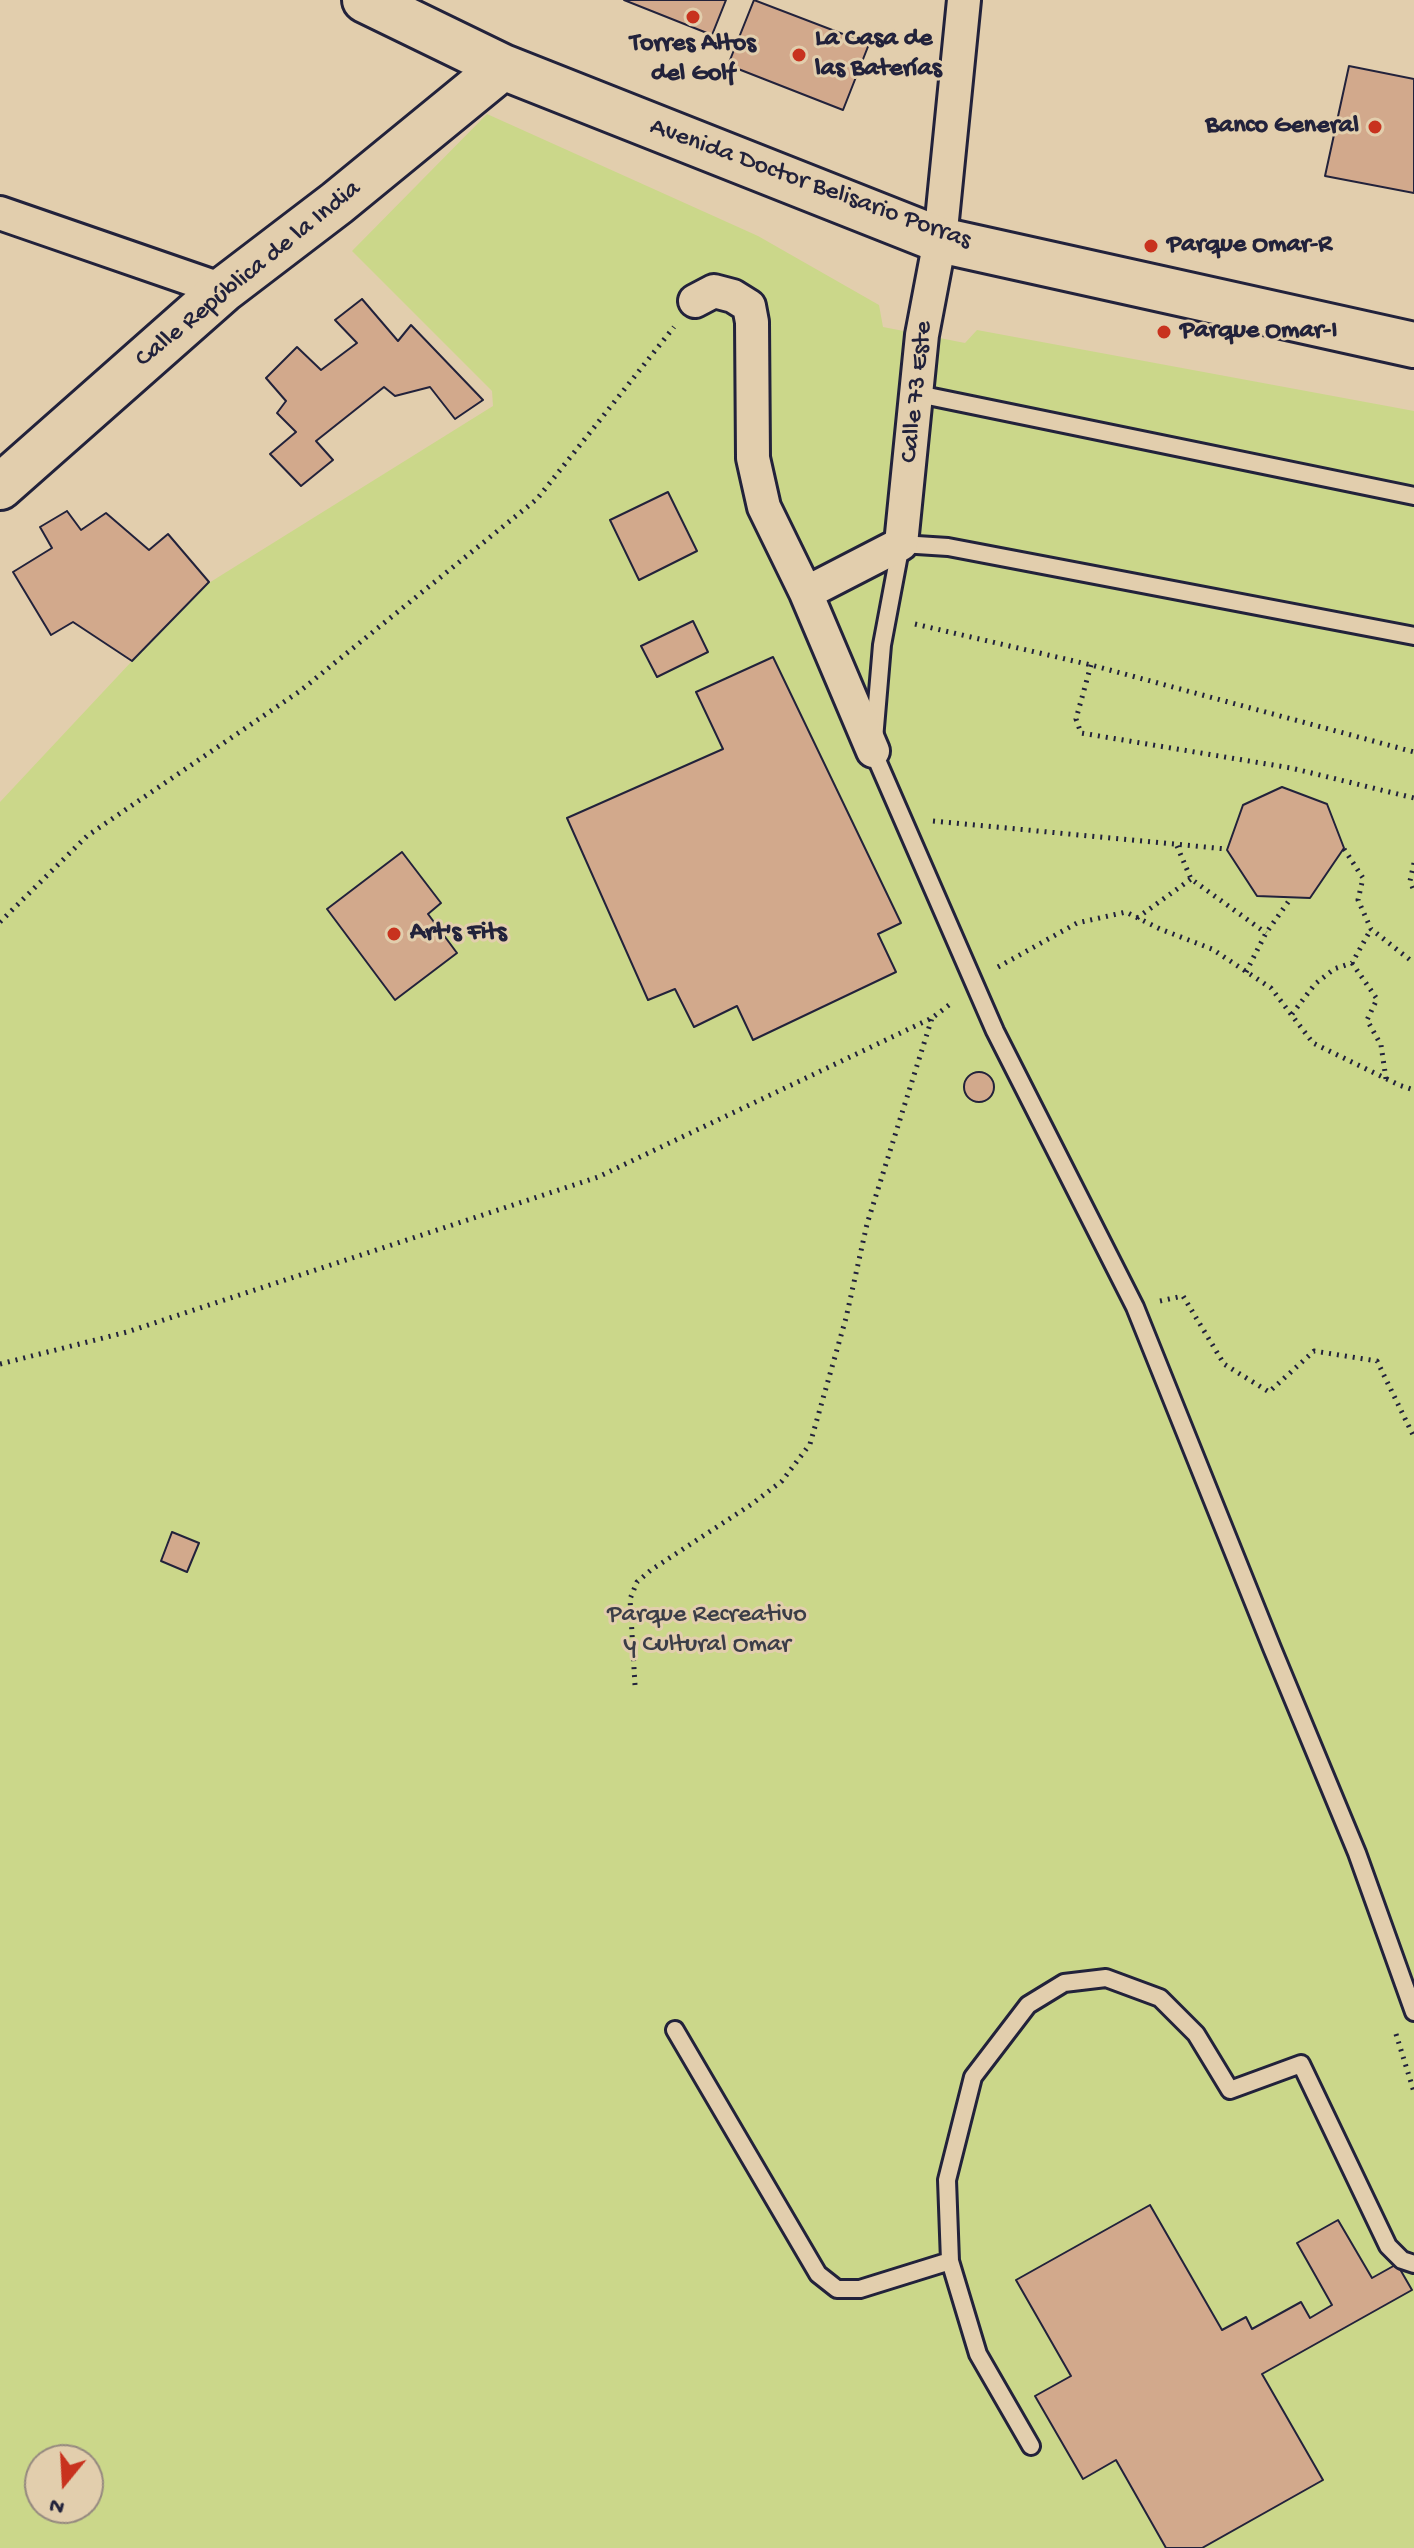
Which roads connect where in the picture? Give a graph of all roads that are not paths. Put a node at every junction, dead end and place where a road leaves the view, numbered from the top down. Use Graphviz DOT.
graph roads {
  1 [pos="365,0"];
  2 [pos="964,0"];
  3 [pos="503,67"];
  4 [pos="0,213"];
  5 [pos="940,240"];
  6 [pos="223,290"];
  7 [pos="695,301"];
  8 [pos="1414,345"];
  9 [pos="918,394"];
  10 [pos="0,487"];
  11 [pos="1414,496"];
  12 [pos="901,544"];
  13 [pos="806,593"];
  14 [pos="1414,636"];
  15 [pos="873,751"];
  16 [pos="1414,2012"];
  17 [pos="675,2030"];
  18 [pos="950,2261"];
  19 [pos="1414,2264"];
  20 [pos="1031,2446"];
  1 -- 3 [label="street, Avenida Doctor Belisario Porras"];
  2 -- 5 [label="street, Calle 73 Este"];
  3 -- 5 [label="street, Avenida Doctor Belisario Porras"];
  3 -- 6 [label="street, Calle República de la India"];
  4 -- 6 [label="street"];
  5 -- 8 [label="street, Avenida Doctor Belisario Porras"];
  5 -- 9 [label="street, Calle 73 Este"];
  6 -- 10 [label="street, Calle República de la India"];
  7 -- 13 [label="street"];
  9 -- 11 [label="lane"];
  9 -- 12 [label="street, Calle 73 Este"];
  12 -- 13 [label="street"];
  12 -- 14 [label="lane"];
  12 -- 15 [label="lane"];
  13 -- 15 [label="street"];
  15 -- 16 [label="lane"];
  17 -- 18 [label="lane"];
  18 -- 19 [label="lane"];
  18 -- 20 [label="lane"];
}
